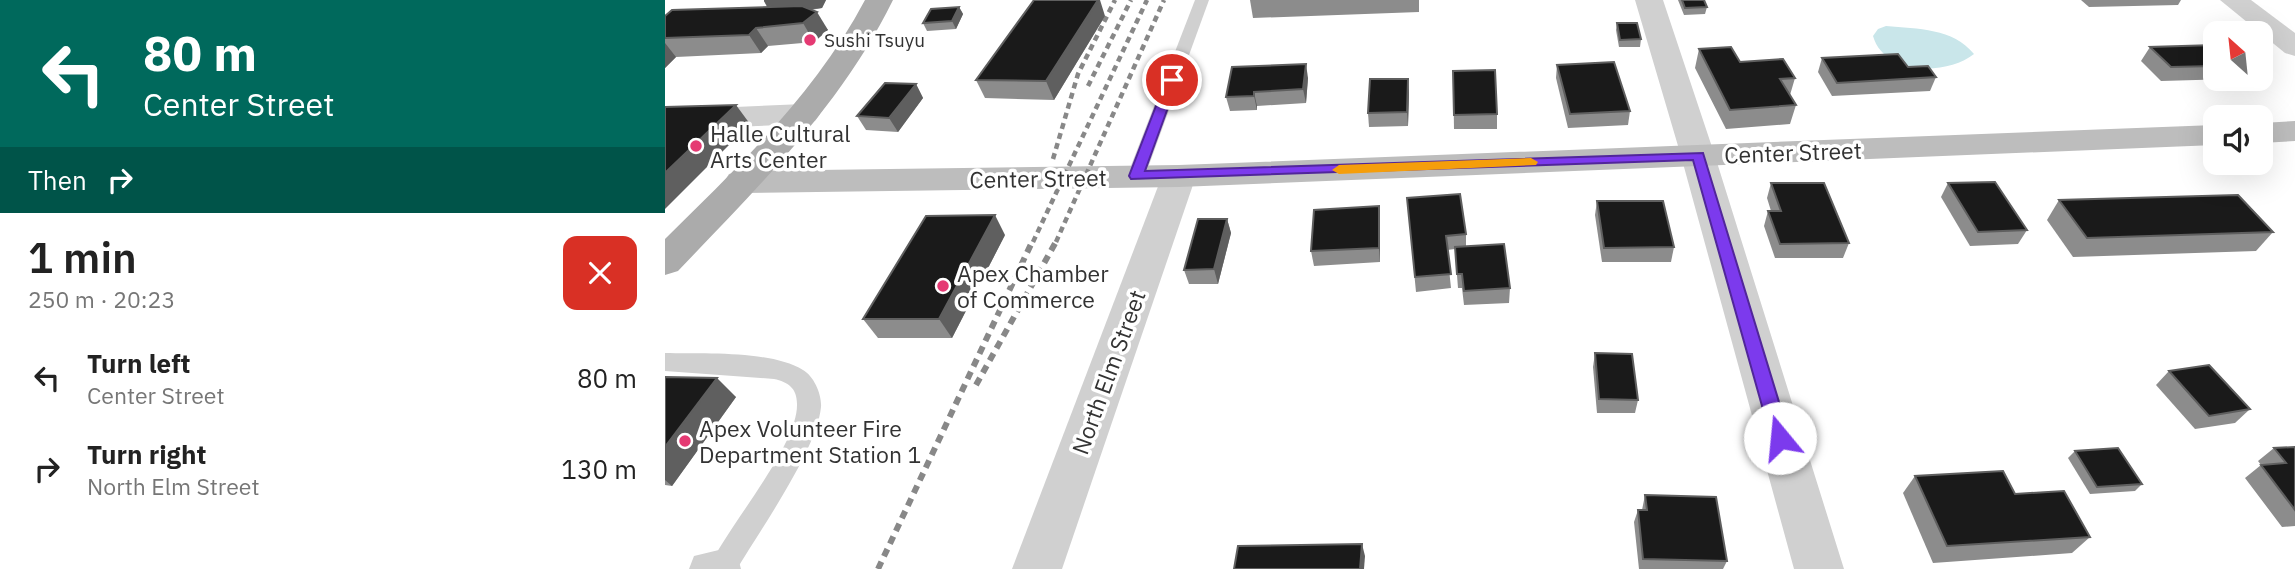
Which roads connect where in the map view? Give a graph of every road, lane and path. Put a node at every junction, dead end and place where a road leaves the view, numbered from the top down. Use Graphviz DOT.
graph roads {
  1 [pos="879,0"];
  2 [pos="1202,0"];
  3 [pos="1649,0"];
  4 [pos="2234,0"];
  5 [pos="2295,47"];
  6 [pos="804,114"];
  7 [pos="665,120"];
  8 [pos="2295,131"];
  9 [pos="2273,132"];
  10 [pos="2203,135"];
  11 [pos="1698,156"];
  12 [pos="1136,176"];
  13 [pos="1179,176"];
  14 [pos="741,182"];
  15 [pos="665,262"];
  16 [pos="665,362"];
  17 [pos="717,568"];
  18 [pos="1037,569"];
  19 [pos="1819,569"];
  1 -- 6 [label="main road"];
  2 -- 12 [label="lane"];
  3 -- 11 [label="street"];
  4 -- 5 [label="street"];
  6 -- 7 [label="street"];
  6 -- 14 [label="main road"];
  8 -- 9 [label="main road"];
  10 -- 11 [label="main road, Center Street"];
  11 -- 13 [label="main road, Center Street"];
  11 -- 19 [label="street"];
  12 -- 13 [label="main road, Center Street"];
  12 -- 14 [label="main road, Center Street"];
  13 -- 18 [label="street, North Elm Street"];
  14 -- 15 [label="main road"];
  16 -- 17 [label="lane"];
}
